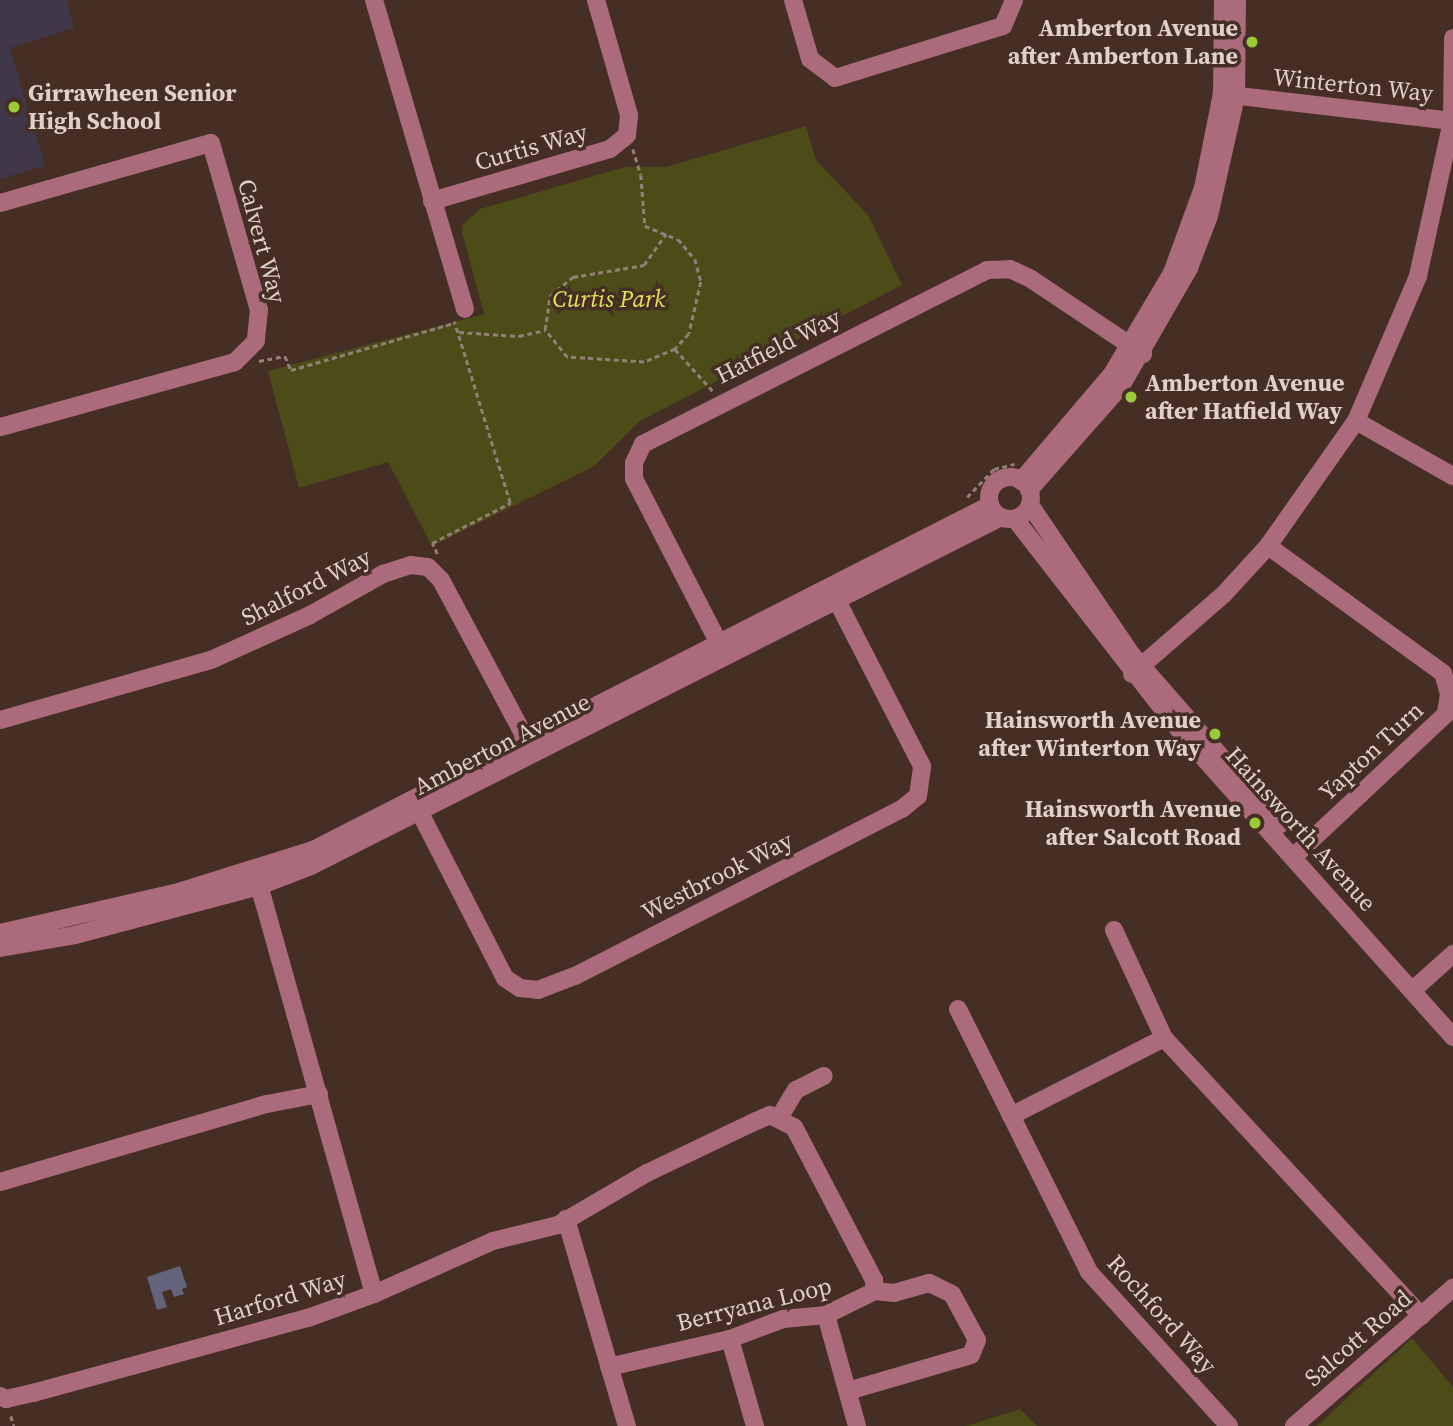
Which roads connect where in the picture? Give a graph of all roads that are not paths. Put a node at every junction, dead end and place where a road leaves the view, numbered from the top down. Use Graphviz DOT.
graph roads {
  1 [pos="374,0"];
  2 [pos="596,0"];
  3 [pos="793,0"];
  4 [pos="1014,0"];
  5 [pos="1223,0"];
  6 [pos="1237,0"];
  7 [pos="1453,38"];
  8 [pos="1229,95"];
  9 [pos="1452,121"];
  10 [pos="432,201"];
  11 [pos="0,203"];
  12 [pos="460,316"];
  13 [pos="1136,350"];
  14 [pos="1356,421"];
  15 [pos="0,427"];
  16 [pos="1453,476"];
  17 [pos="1027,492"];
  18 [pos="1002,514"];
  19 [pos="1268,546"];
  20 [pos="833,595"];
  21 [pos="723,651"];
  22 [pos="1137,670"];
  23 [pos="1450,677"];
  24 [pos="0,720"];
  25 [pos="531,749"];
  26 [pos="418,807"];
  27 [pos="1298,853"];
  28 [pos="257,878"];
  29 [pos="1114,930"];
  30 [pos="0,933"];
  31 [pos="0,948"];
  32 [pos="1453,954"];
  33 [pos="1417,987"];
  34 [pos="958,1009"];
  35 [pos="1453,1020"];
  36 [pos="1453,1037"];
  37 [pos="1164,1038"];
  38 [pos="824,1076"];
  39 [pos="319,1094"];
  40 [pos="1011,1116"];
  41 [pos="779,1118"];
  42 [pos="0,1182"];
  43 [pos="566,1219"];
  44 [pos="1453,1288"];
  45 [pos="875,1291"];
  46 [pos="374,1294"];
  47 [pos="825,1315"];
  48 [pos="1421,1316"];
  49 [pos="730,1339"];
  50 [pos="609,1367"];
  51 [pos="848,1391"];
  52 [pos="0,1396"];
  53 [pos="626,1426"];
  54 [pos="755,1426"];
  55 [pos="858,1426"];
  56 [pos="1229,1426"];
  57 [pos="1294,1426"];
  1 -- 10 [label="street"];
  2 -- 10 [label="street, Curtis Way"];
  3 -- 4 [label="street"];
  5 -- 8 [label="street"];
  6 -- 8 [label="street"];
  7 -- 9 [label="street"];
  8 -- 9 [label="street, Winterton Way"];
  8 -- 13 [label="street"];
  9 -- 14 [label="street, Winterton Way"];
  10 -- 12 [label="street"];
  11 -- 15 [label="street, Calvert Way"];
  13 -- 17 [label="street"];
  13 -- 21 [label="street, Hatfield Way"];
  14 -- 16 [label="street"];
  14 -- 19 [label="street, Winterton Way"];
  17 -- 18 [label="street, Amberton Avenue"];
  17 -- 18 [label="street"];
  17 -- 22 [label="street, Hainsworth Avenue"];
  18 -- 20 [label="street, Amberton Avenue"];
  18 -- 22 [label="street, Hainsworth Avenue"];
  19 -- 22 [label="street, Winterton Way"];
  19 -- 23 [label="street, Yapton Turn"];
  20 -- 21 [label="street, Amberton Avenue"];
  20 -- 26 [label="street, Westbrook Way"];
  21 -- 25 [label="street, Amberton Avenue"];
  22 -- 27 [label="street, Hainsworth Avenue"];
  23 -- 27 [label="street, Yapton Turn"];
  24 -- 25 [label="street, Shalford Way"];
  25 -- 26 [label="street, Amberton Avenue"];
  26 -- 28 [label="street, Amberton Avenue"];
  27 -- 33 [label="street, Hainsworth Avenue"];
  28 -- 30 [label="street, Amberton Avenue"];
  28 -- 31 [label="street, Amberton Avenue"];
  28 -- 39 [label="street, Harford Way"];
  29 -- 37 [label="street"];
  32 -- 33 [label="street"];
  33 -- 35 [label="street, Hainsworth Avenue"];
  33 -- 36 [label="street, Hainsworth Avenue"];
  34 -- 40 [label="street, Rochford Way"];
  37 -- 40 [label="street"];
  37 -- 48 [label="street"];
  38 -- 41 [label="street"];
  39 -- 42 [label="street"];
  39 -- 46 [label="street, Harford Way"];
  40 -- 56 [label="street, Rochford Way"];
  41 -- 43 [label="street"];
  41 -- 45 [label="street"];
  43 -- 46 [label="street"];
  43 -- 50 [label="street"];
  44 -- 48 [label="street, Salcott Road"];
  45 -- 47 [label="street, Berryana Loop"];
  45 -- 51 [label="street"];
  46 -- 52 [label="street, Harford Way"];
  47 -- 49 [label="street, Berryana Loop"];
  47 -- 51 [label="street"];
  48 -- 57 [label="street, Salcott Road"];
  49 -- 50 [label="street, Berryana Loop"];
  49 -- 54 [label="street"];
  50 -- 53 [label="street"];
  51 -- 55 [label="street"];
}
